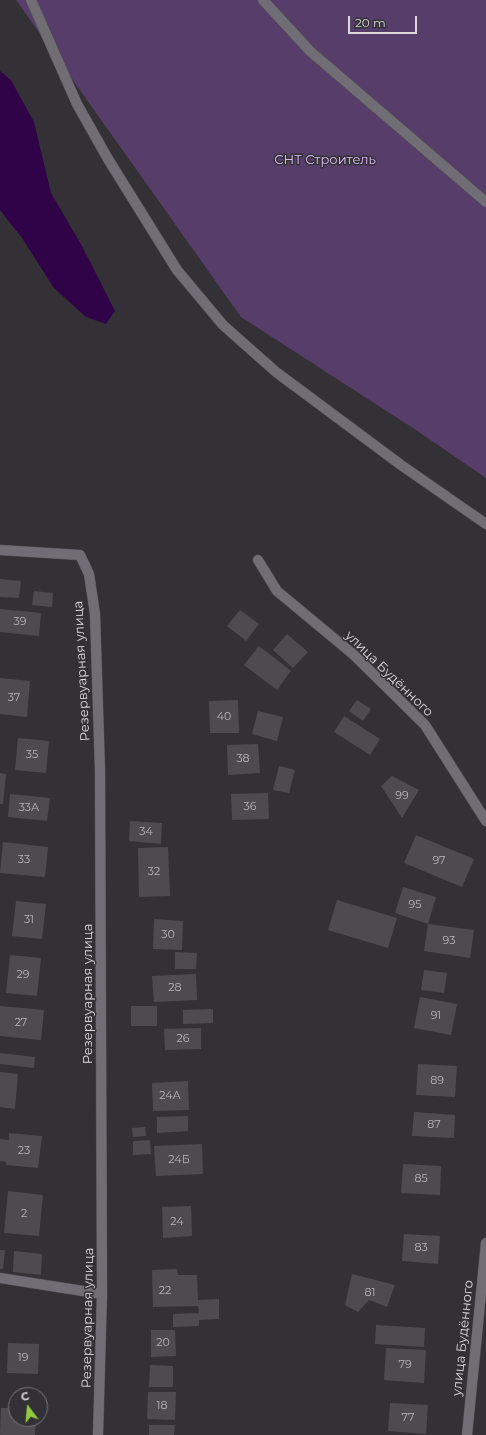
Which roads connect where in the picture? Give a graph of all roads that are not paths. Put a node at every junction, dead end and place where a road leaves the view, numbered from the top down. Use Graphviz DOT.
graph roads {
  1 [pos="31,0"];
  2 [pos="262,0"];
  3 [pos="486,202"];
  4 [pos="486,524"];
  5 [pos="0,550"];
  6 [pos="258,560"];
  7 [pos="486,821"];
  8 [pos="486,1243"];
  9 [pos="0,1278"];
  10 [pos="102,1294"];
  11 [pos="98,1435"];
  12 [pos="467,1435"];
  1 -- 4 [label="street"];
  2 -- 3 [label="street"];
  5 -- 10 [label="street, Резервуарная улица"];
  6 -- 7 [label="street, улица Будённого"];
  8 -- 12 [label="street, улица Будённого"];
  9 -- 10 [label="street"];
  10 -- 11 [label="street, Резервуарная улица"];
}
